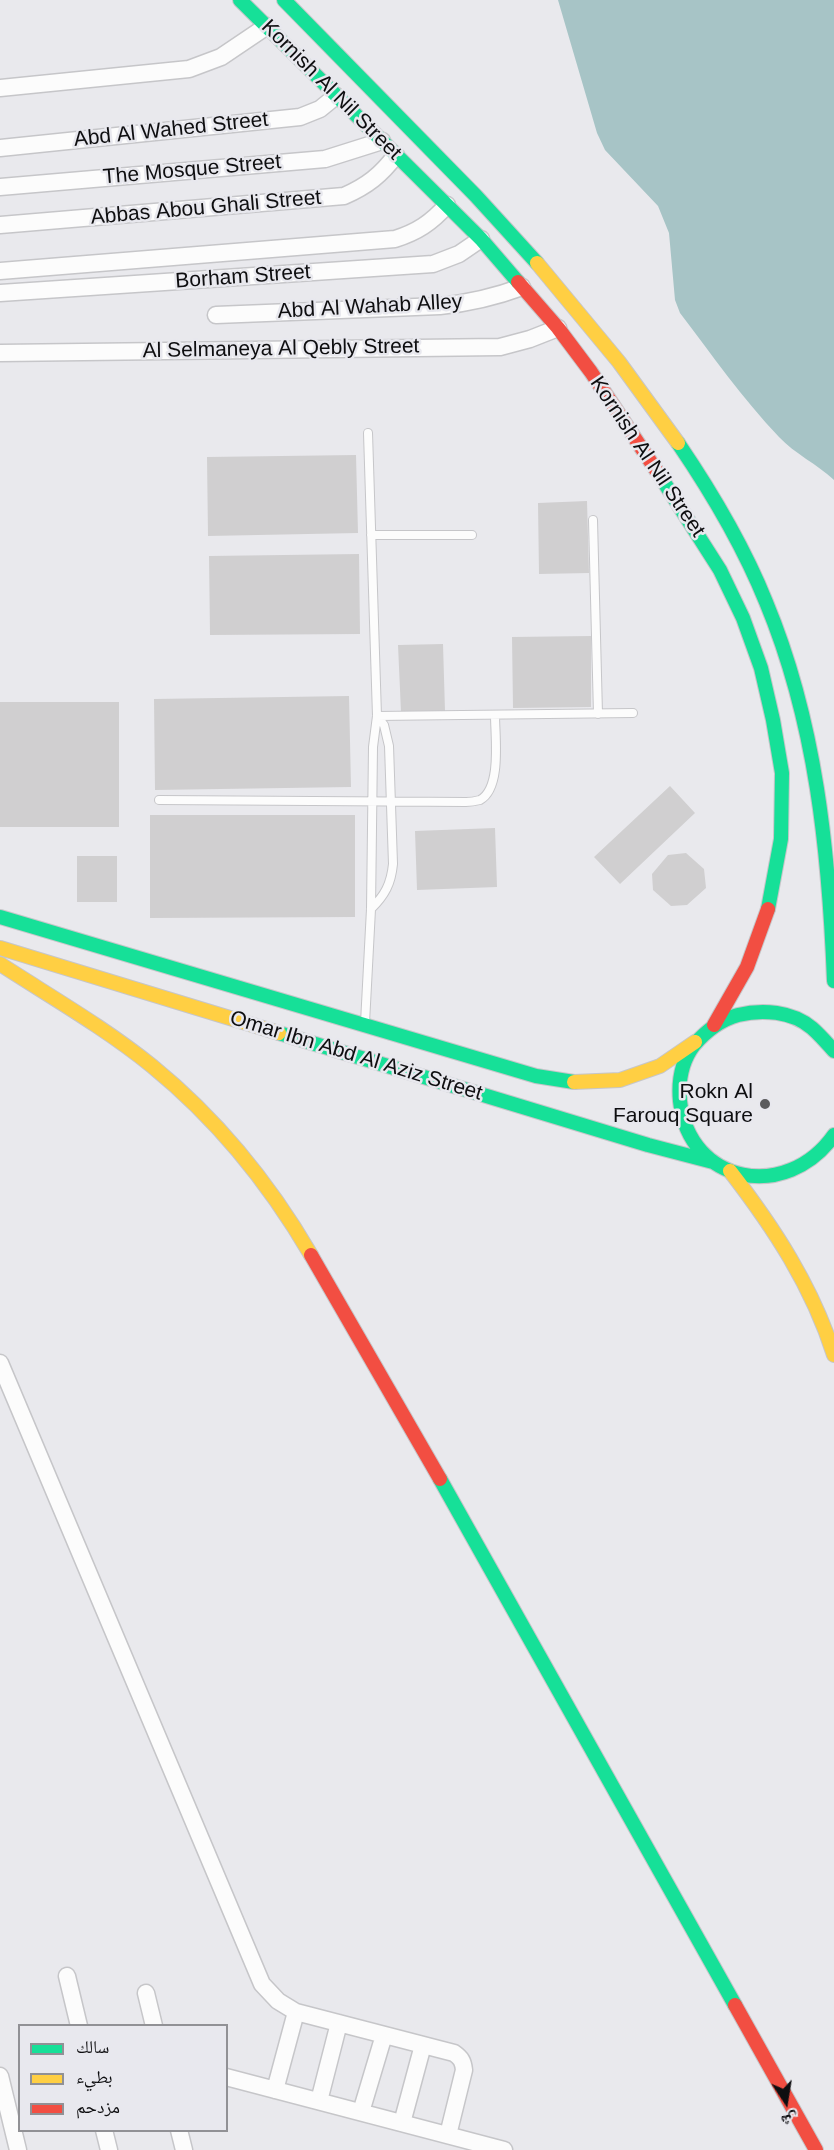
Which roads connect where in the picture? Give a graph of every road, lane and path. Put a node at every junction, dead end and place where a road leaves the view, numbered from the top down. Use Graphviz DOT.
graph roads {
  1 [pos="240,0"];
  2 [pos="284,0"];
  3 [pos="267,26"];
  4 [pos="0,88"];
  5 [pos="336,96"];
  6 [pos="382,141"];
  7 [pos="0,148"];
  8 [pos="396,156"];
  9 [pos="0,187"];
  10 [pos="447,206"];
  11 [pos="0,225"];
  12 [pos="481,239"];
  13 [pos="0,271"];
  14 [pos="522,287"];
  15 [pos="0,293"];
  16 [pos="216,315"];
  17 [pos="558,328"];
  18 [pos="0,353"];
  19 [pos="368,433"];
  20 [pos="593,520"];
  21 [pos="371,535"];
  22 [pos="472,535"];
  23 [pos="633,713"];
  24 [pos="598,714"];
  25 [pos="495,715"];
  26 [pos="377,716"];
  27 [pos="159,800"];
  28 [pos="371,802"];
  29 [pos="391,802"];
  30 [pos="371,909"];
  31 [pos="0,917"];
  32 [pos="0,948"];
  33 [pos="0,964"];
  34 [pos="834,981"];
  35 [pos="365,1025"];
  36 [pos="714,1025"];
  37 [pos="695,1042"];
  38 [pos="834,1051"];
  39 [pos="834,1136"];
  40 [pos="713,1162"];
  41 [pos="730,1171"];
  42 [pos="834,1355"];
  43 [pos="0,1363"];
  44 [pos="67,1976"];
  45 [pos="146,1993"];
  46 [pos="296,2012"];
  47 [pos="339,2023"];
  48 [pos="79,2024"];
  49 [pos="154,2024"];
  50 [pos="384,2035"];
  51 [pos="423,2045"];
  52 [pos="0,2076"];
  53 [pos="228,2078"];
  54 [pos="275,2090"];
  55 [pos="319,2101"];
  56 [pos="361,2112"];
  57 [pos="402,2123"];
  58 [pos="104,2132"];
  59 [pos="180,2132"];
  60 [pos="448,2135"];
  61 [pos="18,2150"];
  62 [pos="109,2150"];
  63 [pos="184,2150"];
  64 [pos="504,2150"];
  65 [pos="816,2150"];
  1 -- 3 [label="main road, Kornish Al Nil Street"];
  2 -- 34 [label="main road, Kornish Al Nil Street"];
  3 -- 4 [label="street"];
  3 -- 5 [label="main road, Kornish Al Nil Street"];
  5 -- 6 [label="main road, Kornish Al Nil Street"];
  5 -- 7 [label="street, Abd Al Wahed Street"];
  6 -- 8 [label="main road, Kornish Al Nil Street"];
  6 -- 9 [label="street, The Mosque Street"];
  8 -- 10 [label="main road, Kornish Al Nil Street"];
  8 -- 11 [label="street, Abbas Abou Ghali Street"];
  10 -- 12 [label="main road, Kornish Al Nil Street"];
  10 -- 13 [label="street"];
  12 -- 14 [label="main road, Kornish Al Nil Street"];
  12 -- 15 [label="street, Borham Street"];
  14 -- 16 [label="street, Abd Al Wahab Alley"];
  14 -- 17 [label="main road, Kornish Al Nil Street"];
  17 -- 18 [label="street, Al Selmaneya Al Qebly Street"];
  17 -- 36 [label="main road, Kornish Al Nil Street"];
  19 -- 21 [label="lane"];
  20 -- 24 [label="lane"];
  21 -- 22 [label="lane"];
  21 -- 26 [label="lane"];
  23 -- 24 [label="lane"];
  24 -- 25 [label="lane"];
  25 -- 26 [label="lane"];
  25 -- 29 [label="lane"];
  26 -- 28 [label="lane"];
  26 -- 29 [label="lane"];
  27 -- 28 [label="lane"];
  28 -- 29 [label="lane"];
  28 -- 30 [label="lane"];
  29 -- 30 [label="lane"];
  30 -- 35 [label="lane"];
  31 -- 35 [label="main road, Omar Ibn Abd Al Aziz Street"];
  32 -- 40 [label="main road, Omar Ibn Abd Al Aziz Street"];
  33 -- 65 [label="main road"];
  35 -- 37 [label="main road, Omar Ibn Abd Al Aziz Street"];
  36 -- 37 [label="main road"];
  36 -- 38 [label="main road"];
  37 -- 40 [label="main road"];
  39 -- 41 [label="main road"];
  40 -- 41 [label="main road"];
  41 -- 42 [label="main road"];
  43 -- 46 [label="street"];
  44 -- 48 [label="street"];
  45 -- 49 [label="street"];
  46 -- 47 [label="street"];
  46 -- 54 [label="street"];
  47 -- 50 [label="street"];
  47 -- 55 [label="street"];
  50 -- 51 [label="street"];
  50 -- 56 [label="street"];
  51 -- 57 [label="street"];
  51 -- 60 [label="street"];
  52 -- 61 [label="street"];
  53 -- 54 [label="street"];
  54 -- 55 [label="street"];
  55 -- 56 [label="street"];
  56 -- 57 [label="street"];
  57 -- 60 [label="street"];
  58 -- 62 [label="street"];
  59 -- 63 [label="street"];
  60 -- 64 [label="street"];
}
